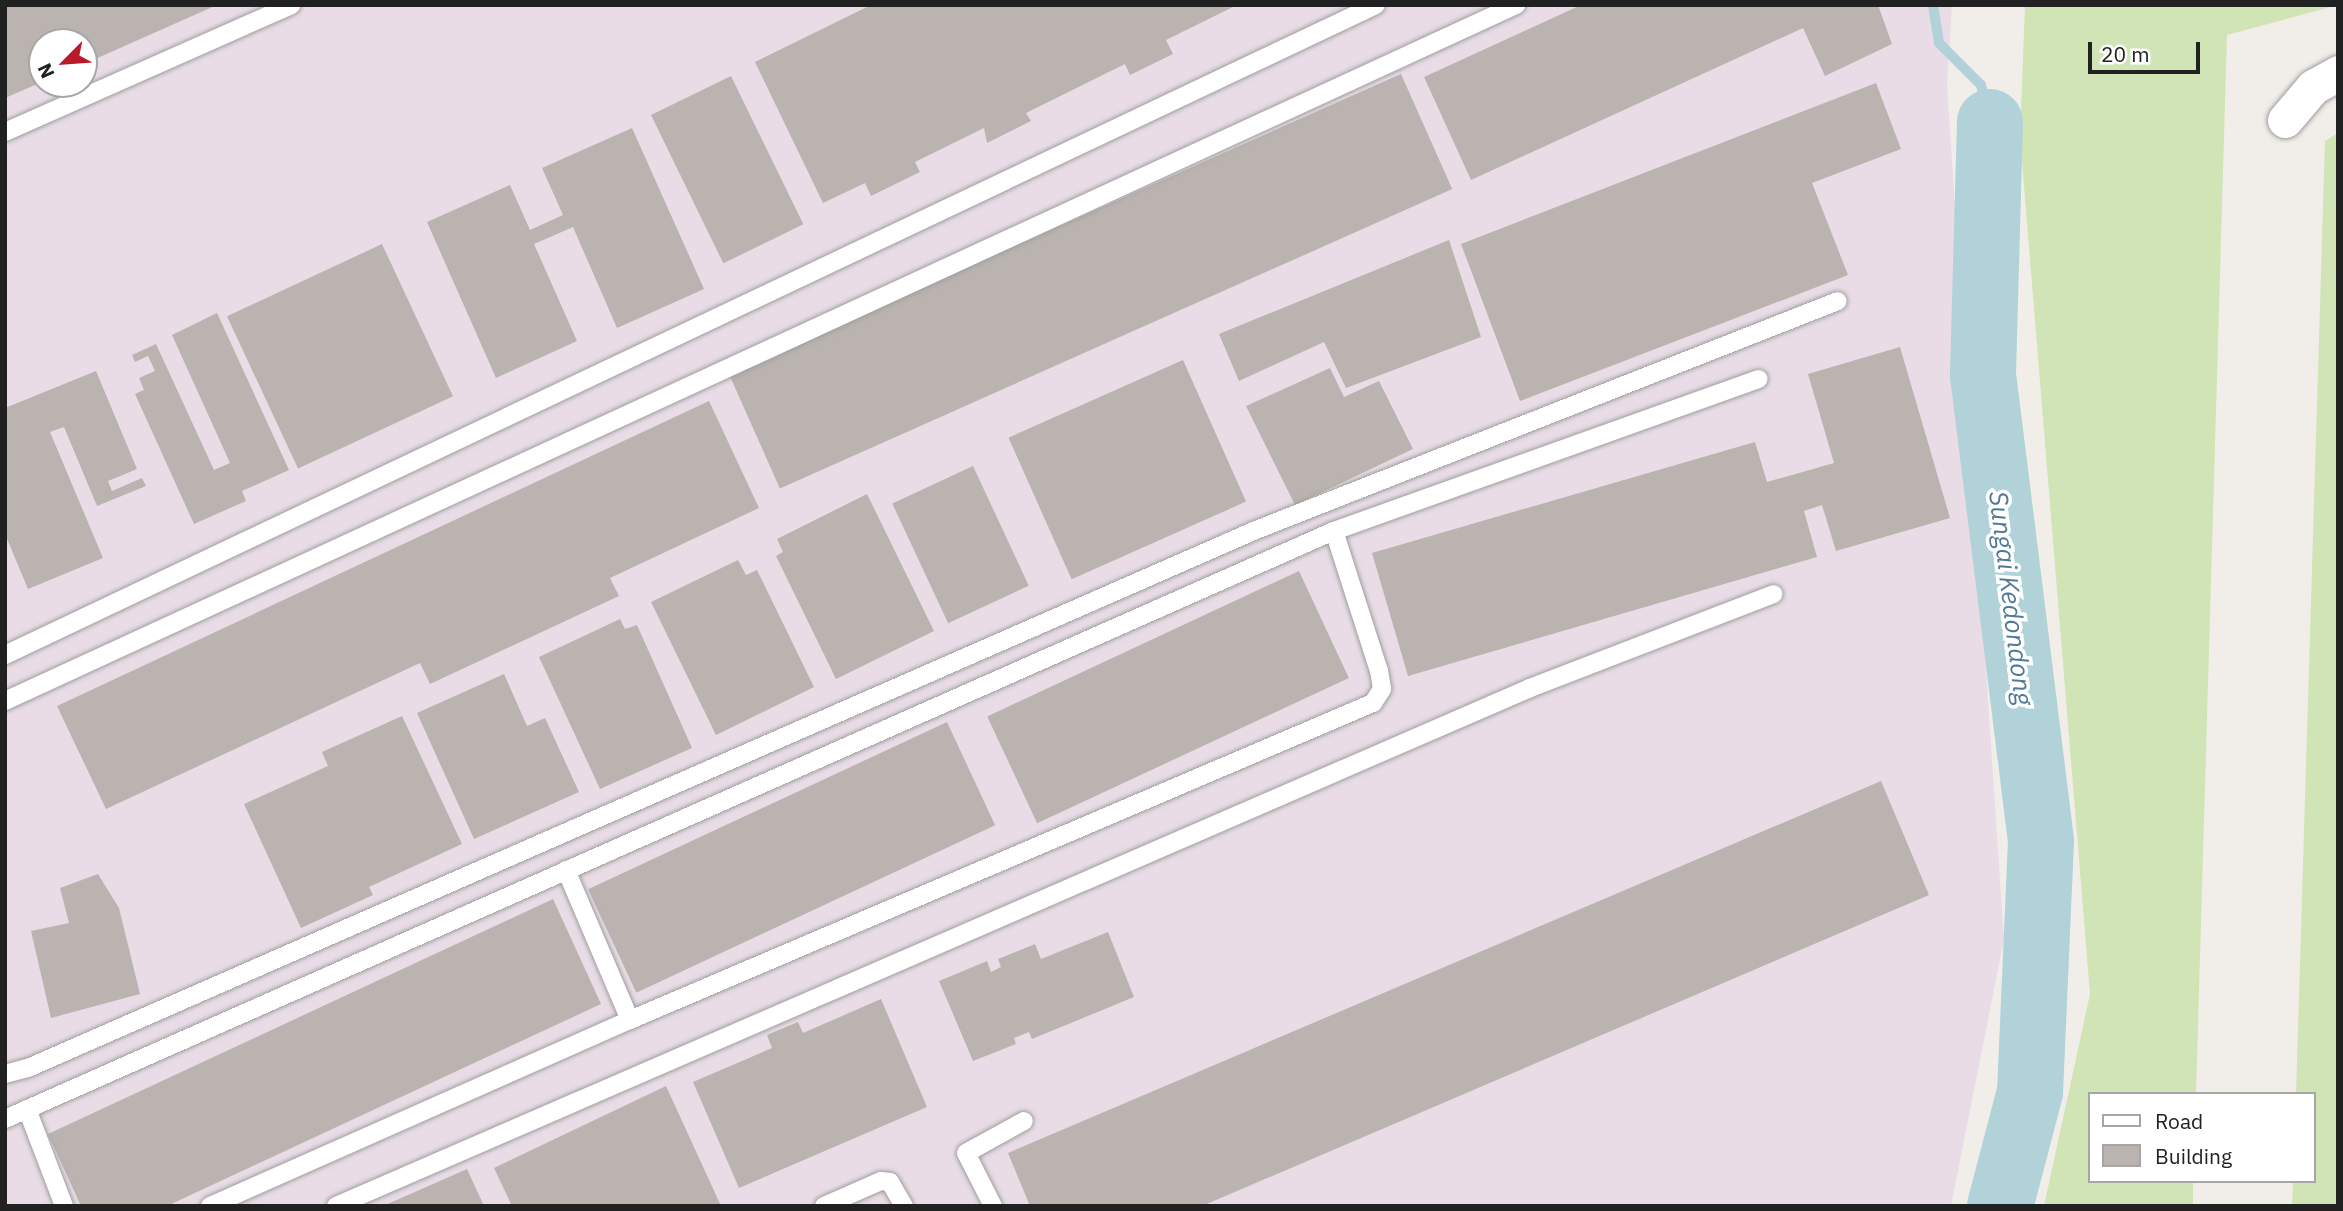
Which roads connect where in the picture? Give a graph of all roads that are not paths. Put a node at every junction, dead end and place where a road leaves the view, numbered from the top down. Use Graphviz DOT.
graph roads {
  1 [pos="291,5"];
  2 [pos="1376,5"];
  3 [pos="1516,5"];
  4 [pos="2338,73"];
  5 [pos="2285,120"];
  6 [pos="5,132"];
  7 [pos="1838,301"];
  8 [pos="1759,379"];
  9 [pos="1334,531"];
  10 [pos="1773,594"];
  11 [pos="5,655"];
  12 [pos="5,701"];
  13 [pos="566,870"];
  14 [pos="630,1020"];
  15 [pos="5,1074"];
  16 [pos="27,1109"];
  17 [pos="5,1119"];
  18 [pos="1024,1121"];
  19 [pos="64,1206"];
  20 [pos="210,1206"];
  21 [pos="336,1206"];
  22 [pos="824,1206"];
  23 [pos="904,1206"];
  24 [pos="993,1206"];
  1 -- 6 [label="lane"];
  2 -- 11 [label="lane"];
  3 -- 12 [label="lane"];
  4 -- 5 [label="street"];
  7 -- 15 [label="lane"];
  8 -- 9 [label="lane"];
  9 -- 13 [label="lane"];
  9 -- 14 [label="lane"];
  10 -- 21 [label="lane"];
  13 -- 14 [label="lane"];
  13 -- 16 [label="lane"];
  14 -- 20 [label="lane"];
  16 -- 17 [label="lane"];
  16 -- 19 [label="lane"];
  18 -- 24 [label="lane"];
  22 -- 23 [label="lane"];
}
